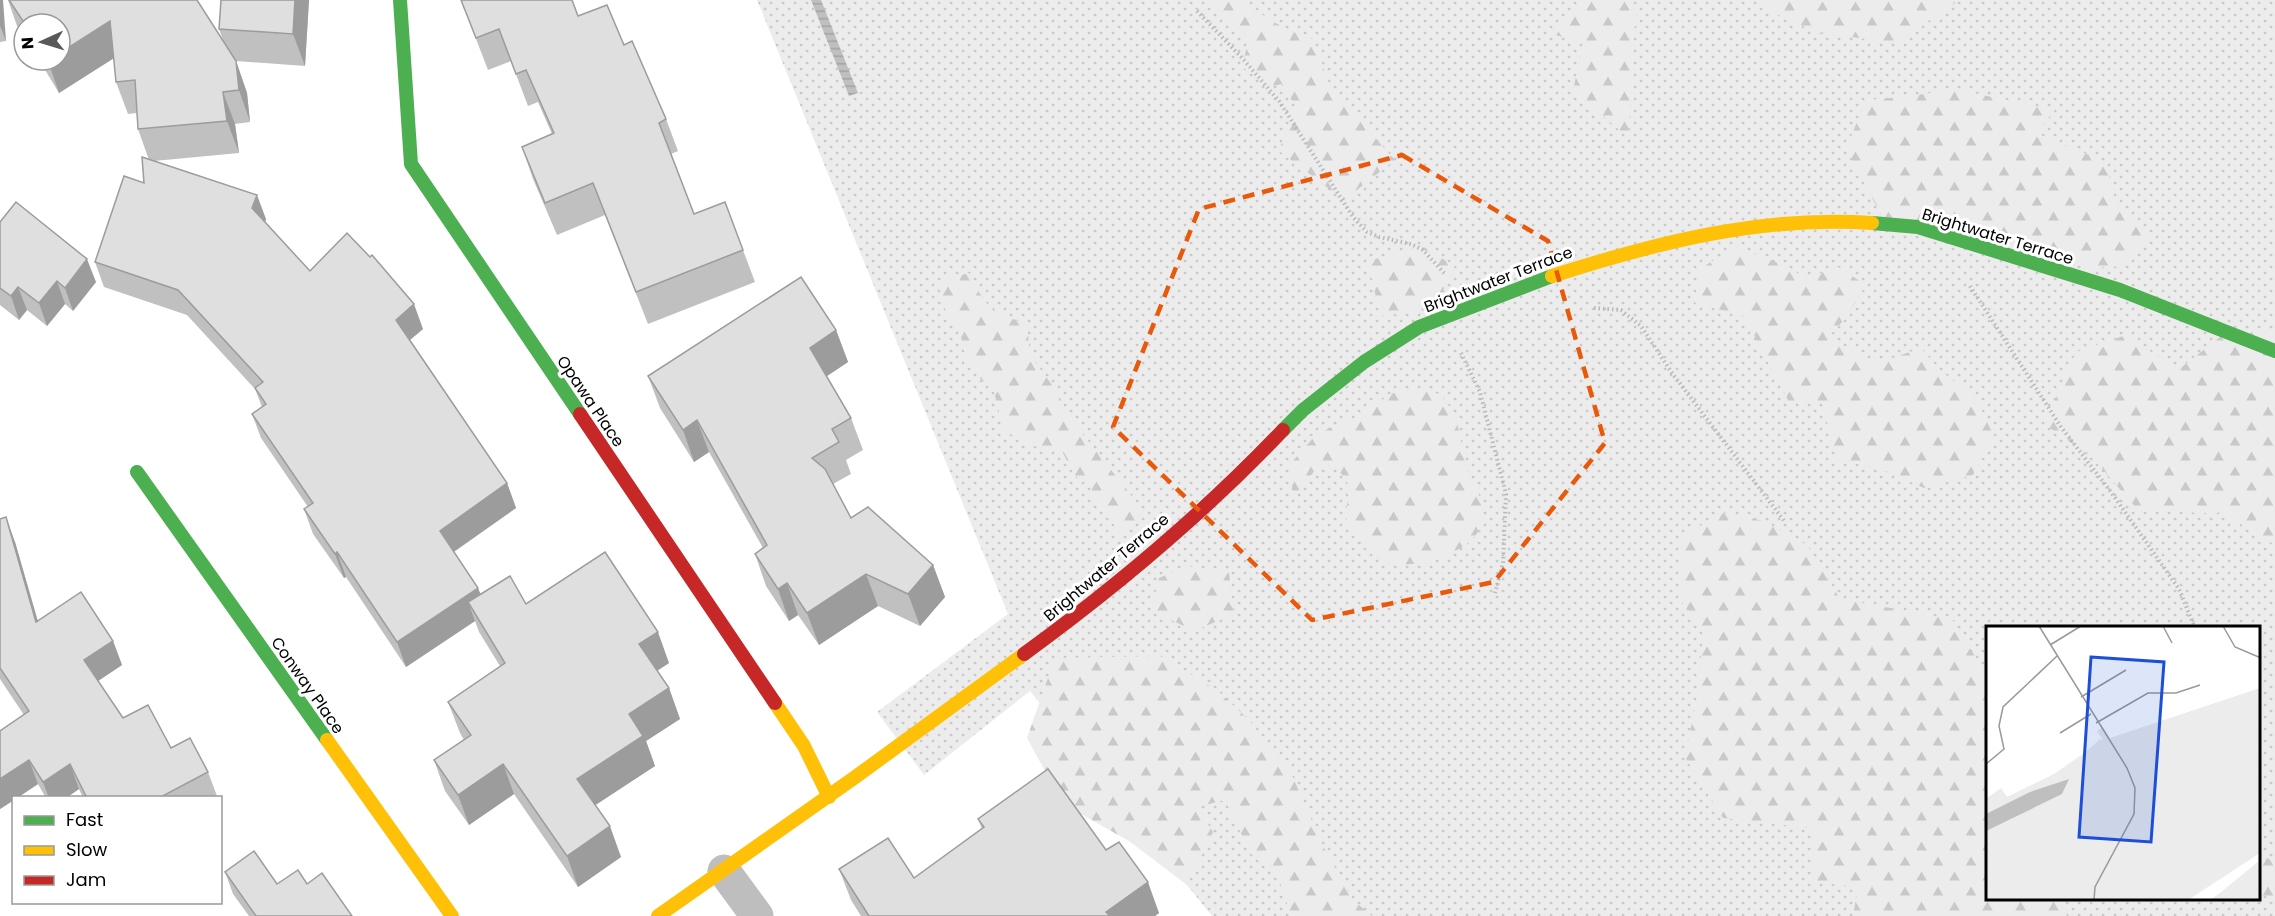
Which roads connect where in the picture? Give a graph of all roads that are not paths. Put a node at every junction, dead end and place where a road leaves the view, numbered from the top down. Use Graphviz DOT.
graph roads {
  1 [pos="400,0"];
  2 [pos="2275,351"];
  3 [pos="137,472"];
  4 [pos="829,797"];
  5 [pos="724,871"];
  6 [pos="452,916"];
  7 [pos="658,916"];
  8 [pos="757,916"];
  1 -- 4 [label="street, Opawa Place"];
  2 -- 4 [label="street, Brightwater Terrace"];
  3 -- 6 [label="street, Conway Place"];
  4 -- 5 [label="street, Brightwater Terrace"];
  5 -- 7 [label="street, Brightwater Terrace"];
  5 -- 8 [label="street"];
}
